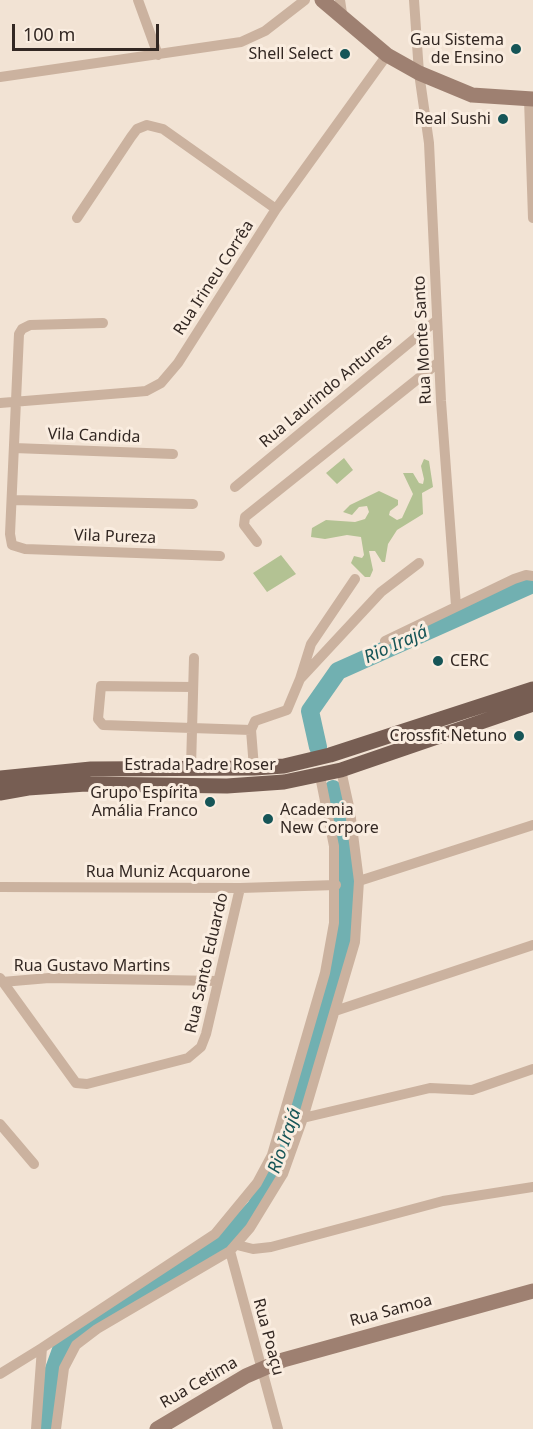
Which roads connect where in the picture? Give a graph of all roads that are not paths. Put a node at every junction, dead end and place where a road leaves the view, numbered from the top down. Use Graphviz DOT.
graph roads {
  1 [pos="138,0"];
  2 [pos="305,0"];
  3 [pos="322,0"];
  4 [pos="340,0"];
  5 [pos="414,0"];
  6 [pos="343,21"];
  7 [pos="158,55"];
  8 [pos="387,55"];
  9 [pos="419,73"];
  10 [pos="0,77"];
  11 [pos="531,99"];
  12 [pos="276,209"];
  13 [pos="76,218"];
  14 [pos="533,218"];
  15 [pos="437,320"];
  16 [pos="103,323"];
  17 [pos="439,362"];
  18 [pos="16,401"];
  19 [pos="0,403"];
  20 [pos="14,448"];
  21 [pos="173,454"];
  22 [pos="235,487"];
  23 [pos="12,500"];
  24 [pos="193,504"];
  25 [pos="257,542"];
  26 [pos="220,556"];
  27 [pos="419,563"];
  28 [pos="533,576"];
  29 [pos="355,579"];
  30 [pos="456,606"];
  31 [pos="385,641"];
  32 [pos="194,658"];
  33 [pos="300,679"];
  34 [pos="193,687"];
  35 [pos="533,689"];
  36 [pos="533,704"];
  37 [pos="192,729"];
  38 [pos="251,730"];
  39 [pos="192,767"];
  40 [pos="254,768"];
  41 [pos="341,770"];
  42 [pos="320,776"];
  43 [pos="0,778"];
  44 [pos="0,793"];
  45 [pos="533,825"];
  46 [pos="358,881"];
  47 [pos="336,885"];
  48 [pos="0,887"];
  49 [pos="240,888"];
  50 [pos="533,945"];
  51 [pos="1,980"];
  52 [pos="217,981"];
  53 [pos="335,1011"];
  54 [pos="533,1070"];
  55 [pos="303,1118"];
  56 [pos="0,1124"];
  57 [pos="34,1164"];
  58 [pos="533,1187"];
  59 [pos="233,1248"];
  60 [pos="533,1292"];
  61 [pos="42,1348"];
  62 [pos="260,1369"];
  63 [pos="0,1374"];
  64 [pos="36,1429"];
  65 [pos="56,1429"];
  66 [pos="157,1429"];
  67 [pos="278,1429"];
  1 -- 7 [label="street"];
  2 -- 7 [label="street"];
  3 -- 6 [label="street"];
  4 -- 6 [label="street"];
  5 -- 9 [label="street, Rua Monte Santo"];
  6 -- 8 [label="street"];
  7 -- 10 [label="street"];
  8 -- 9 [label="street"];
  8 -- 12 [label="street, Rua Irineu Corrêa"];
  9 -- 11 [label="street"];
  9 -- 15 [label="street, Rua Monte Santo"];
  11 -- 14 [label="street"];
  12 -- 13 [label="street"];
  12 -- 18 [label="street, Rua Irineu Corrêa"];
  15 -- 17 [label="street, Rua Monte Santo"];
  15 -- 22 [label="street, Rua Laurindo Antunes"];
  16 -- 18 [label="street"];
  17 -- 25 [label="street"];
  17 -- 30 [label="street, Rua Monte Santo"];
  18 -- 19 [label="street, Rua Irineu Corrêa"];
  18 -- 20 [label="street"];
  20 -- 21 [label="street, Vila Candida"];
  20 -- 23 [label="street"];
  23 -- 24 [label="street, Vila Pureza"];
  23 -- 26 [label="street, Vila Pureza"];
  27 -- 33 [label="street"];
  28 -- 30 [label="street"];
  29 -- 33 [label="street"];
  30 -- 31 [label="street"];
  32 -- 34 [label="street"];
  33 -- 38 [label="street"];
  34 -- 37 [label="street"];
  34 -- 37 [label="street"];
  35 -- 40 [label="main road, Estrada Padre Roser"];
  36 -- 41 [label="main road, Estrada Padre Roser"];
  37 -- 38 [label="street"];
  37 -- 39 [label="street"];
  38 -- 40 [label="street"];
  39 -- 40 [label="main road, Estrada Padre Roser"];
  39 -- 43 [label="main road, Estrada Padre Roser"];
  41 -- 42 [label="main road, Estrada Padre Roser"];
  41 -- 46 [label="street"];
  42 -- 44 [label="main road, Estrada Padre Roser"];
  42 -- 47 [label="street"];
  45 -- 46 [label="street"];
  46 -- 53 [label="street"];
  47 -- 49 [label="street, Rua Muniz Acquarone"];
  47 -- 61 [label="street"];
  48 -- 49 [label="street, Rua Muniz Acquarone"];
  49 -- 52 [label="street, Rua Santo Eduardo"];
  50 -- 53 [label="street"];
  51 -- 52 [label="street, Rua Gustavo Martins"];
  51 -- 52 [label="street, Rua Santo Eduardo"];
  53 -- 55 [label="street"];
  54 -- 55 [label="street"];
  55 -- 59 [label="street"];
  56 -- 57 [label="street"];
  58 -- 59 [label="street"];
  59 -- 62 [label="street, Rua Poaçu"];
  59 -- 65 [label="street"];
  60 -- 62 [label="street, Rua Samoa"];
  61 -- 63 [label="street"];
  61 -- 64 [label="street"];
  62 -- 66 [label="street, Rua Cetima"];
  62 -- 67 [label="street, Rua Poaçu"];
}
